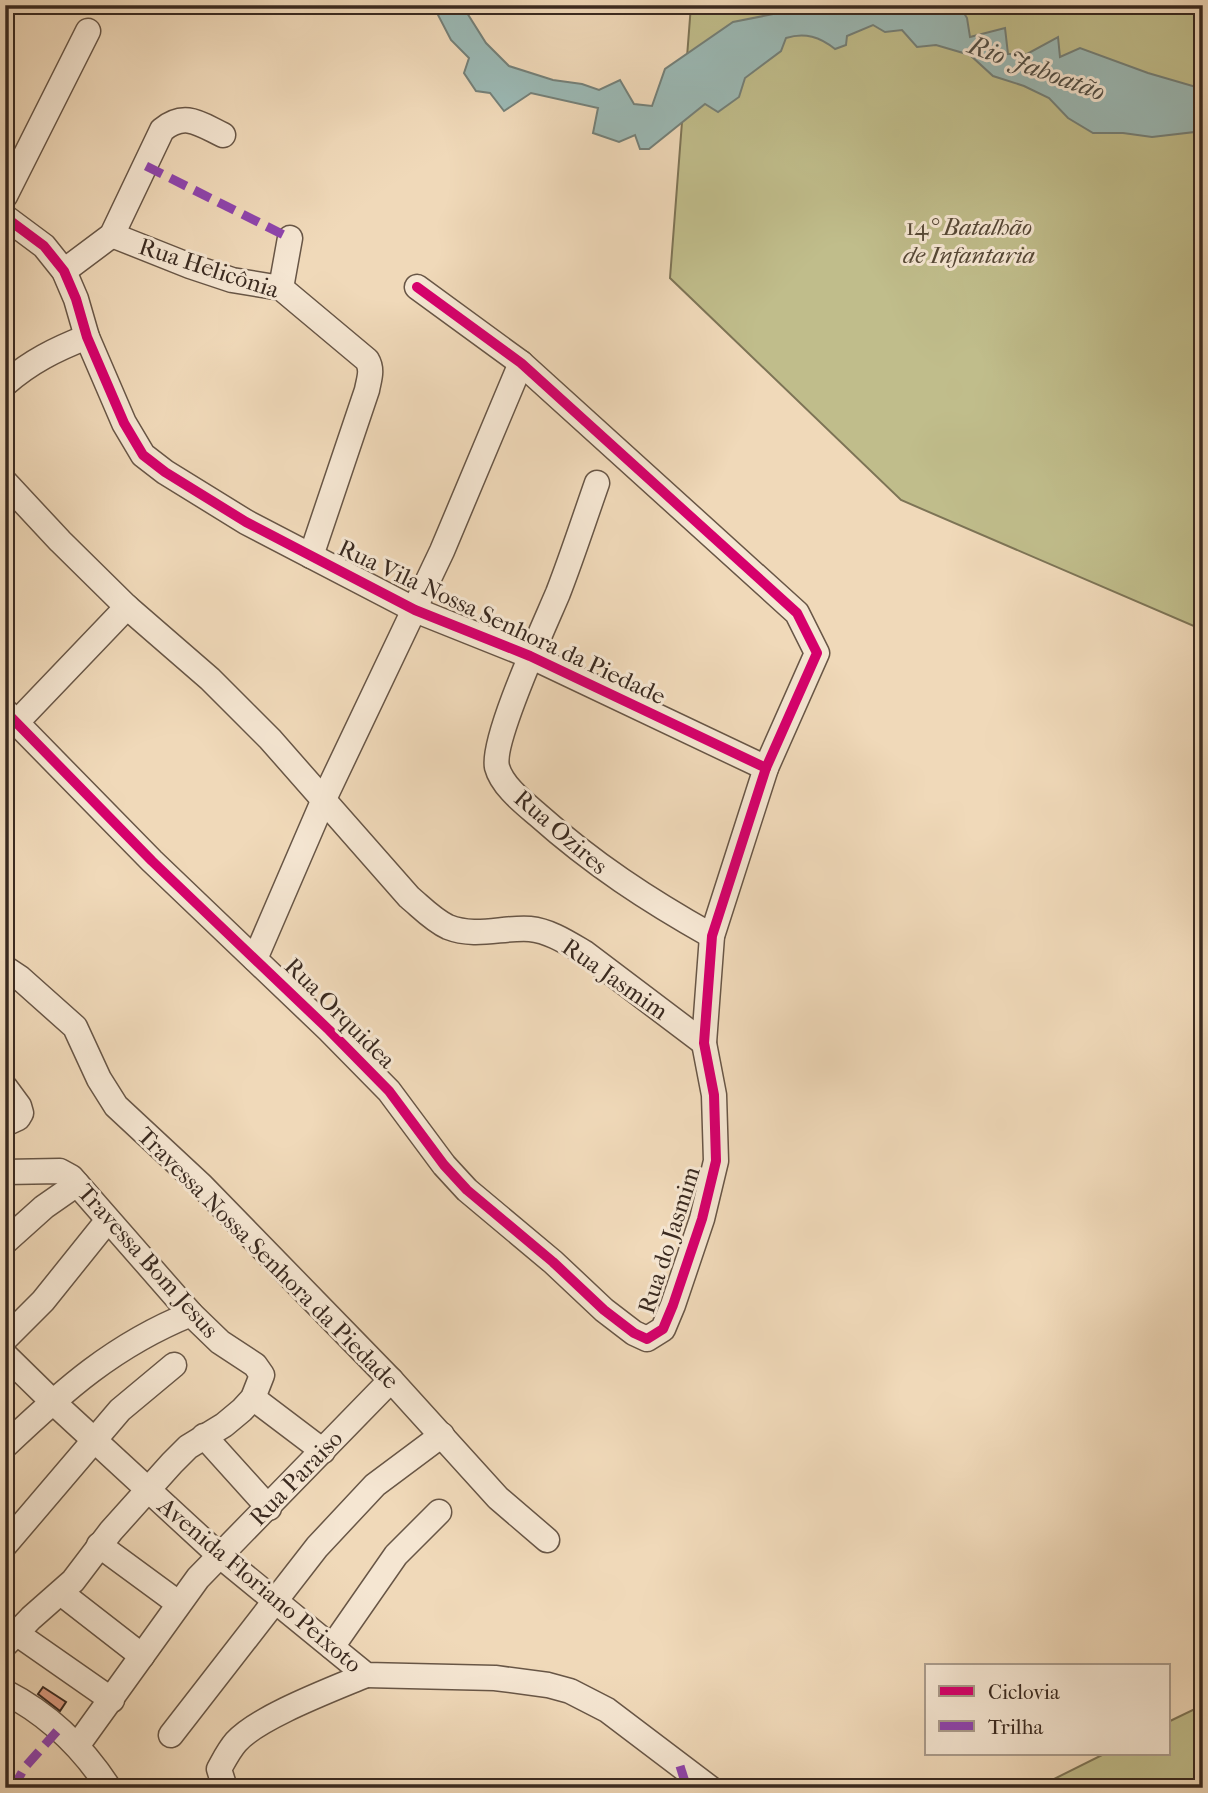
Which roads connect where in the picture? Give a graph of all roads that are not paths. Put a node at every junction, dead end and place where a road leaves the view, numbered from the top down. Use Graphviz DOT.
graph roads {
  1 [pos="88,31"];
  2 [pos="223,135"];
  3 [pos="5,196"];
  4 [pos="5,217"];
  5 [pos="112,235"];
  6 [pos="290,239"];
  7 [pos="64,271"];
  8 [pos="418,287"];
  9 [pos="281,288"];
  10 [pos="87,337"];
  11 [pos="520,363"];
  12 [pos="5,384"];
  13 [pos="5,482"];
  14 [pos="597,483"];
  15 [pos="311,556"];
  16 [pos="127,607"];
  17 [pos="415,610"];
  18 [pos="530,656"];
  19 [pos="11,716"];
  20 [pos="766,768"];
  21 [pos="324,799"];
  22 [pos="712,936"];
  23 [pos="255,959"];
  24 [pos="5,968"];
  25 [pos="704,1044"];
  26 [pos="5,1087"];
  27 [pos="13,1119"];
  28 [pos="5,1172"];
  29 [pos="71,1179"];
  30 [pos="108,1220"];
  31 [pos="5,1242"];
  32 [pos="191,1314"];
  33 [pos="5,1339"];
  34 [pos="647,1339"];
  35 [pos="5,1355"];
  36 [pos="174,1365"];
  37 [pos="391,1380"];
  38 [pos="253,1398"];
  39 [pos="53,1402"];
  40 [pos="442,1435"];
  41 [pos="204,1436"];
  42 [pos="95,1439"];
  43 [pos="5,1446"];
  44 [pos="323,1451"];
  45 [pos="148,1490"];
  46 [pos="269,1508"];
  47 [pos="439,1512"];
  48 [pos="547,1540"];
  49 [pos="5,1545"];
  50 [pos="99,1545"];
  51 [pos="219,1556"];
  52 [pos="61,1593"];
  53 [pos="275,1602"];
  54 [pos="178,1603"];
  55 [pos="11,1639"];
  56 [pos="332,1647"];
  57 [pos="142,1656"];
  58 [pos="366,1675"];
  59 [pos="5,1692"];
  60 [pos="112,1700"];
  61 [pos="171,1735"];
  62 [pos="77,1746"];
  63 [pos="109,1788"];
  64 [pos="225,1788"];
  65 [pos="710,1788"];
  1 -- 3 [label="street"];
  2 -- 5 [label="street"];
  4 -- 7 [label="street, Rua Vila Nossa Senhora da Piedade"];
  5 -- 7 [label="street"];
  5 -- 9 [label="street, Rua Helicônia"];
  6 -- 9 [label="street"];
  7 -- 10 [label="street, Rua Vila Nossa Senhora da Piedade"];
  8 -- 11 [label="street"];
  9 -- 15 [label="street, Rua Helicônia"];
  10 -- 12 [label="street"];
  10 -- 15 [label="street, Rua Vila Nossa Senhora da Piedade"];
  11 -- 17 [label="street"];
  11 -- 20 [label="street, Rua do Jasmim"];
  13 -- 16 [label="street, Rua Jasmim"];
  14 -- 18 [label="street, Rua Ozires"];
  15 -- 17 [label="street, Rua Vila Nossa Senhora da Piedade"];
  16 -- 19 [label="street"];
  16 -- 21 [label="street, Rua Jasmim"];
  17 -- 18 [label="street, Rua Vila Nossa Senhora da Piedade"];
  17 -- 21 [label="street"];
  18 -- 20 [label="street, Rua Vila Nossa Senhora da Piedade"];
  18 -- 22 [label="street, Rua Ozires"];
  19 -- 23 [label="street, Rua Orquidea"];
  20 -- 22 [label="street, Rua do Jasmim"];
  21 -- 23 [label="street"];
  21 -- 25 [label="street, Rua Jasmim"];
  22 -- 25 [label="street, Rua do Jasmim"];
  23 -- 34 [label="street, Rua Orquidea"];
  24 -- 37 [label="street, Travessa Nossa Senhora da Piedade"];
  25 -- 34 [label="street, Rua do Jasmim"];
  26 -- 27 [label="street"];
  28 -- 29 [label="street"];
  29 -- 30 [label="street, Travessa Bom Jesus"];
  29 -- 31 [label="street"];
  30 -- 32 [label="street, Travessa Bom Jesus"];
  30 -- 33 [label="street"];
  32 -- 38 [label="street, Travessa Bom Jesus"];
  32 -- 39 [label="street"];
  35 -- 39 [label="street, Avenida Floriano Peixoto"];
  36 -- 42 [label="street"];
  37 -- 40 [label="street, Travessa Nossa Senhora da Piedade"];
  37 -- 44 [label="street, Rua Paraiso"];
  38 -- 41 [label="street"];
  38 -- 44 [label="street"];
  39 -- 42 [label="street, Avenida Floriano Peixoto"];
  39 -- 43 [label="street"];
  40 -- 48 [label="street, Travessa Nossa Senhora da Piedade"];
  40 -- 53 [label="street"];
  41 -- 45 [label="street"];
  41 -- 46 [label="street"];
  42 -- 45 [label="street, Avenida Floriano Peixoto"];
  42 -- 49 [label="street"];
  44 -- 46 [label="street, Rua Paraiso"];
  45 -- 50 [label="street"];
  45 -- 51 [label="street, Avenida Floriano Peixoto"];
  46 -- 51 [label="street, Rua Paraiso"];
  47 -- 56 [label="street"];
  50 -- 52 [label="street"];
  50 -- 54 [label="street"];
  51 -- 53 [label="street, Avenida Floriano Peixoto"];
  51 -- 54 [label="street, Rua Paraiso"];
  52 -- 55 [label="street"];
  52 -- 57 [label="street"];
  53 -- 56 [label="street, Avenida Floriano Peixoto"];
  53 -- 61 [label="street"];
  54 -- 57 [label="street, Rua Paraiso"];
  55 -- 60 [label="street"];
  56 -- 58 [label="street, Avenida Floriano Peixoto"];
  57 -- 60 [label="street, Rua Paraiso"];
  58 -- 64 [label="street"];
  58 -- 65 [label="street, Avenida Floriano Peixoto"];
  59 -- 62 [label="street"];
  60 -- 62 [label="street, Rua Paraiso"];
  62 -- 63 [label="street"];
}
